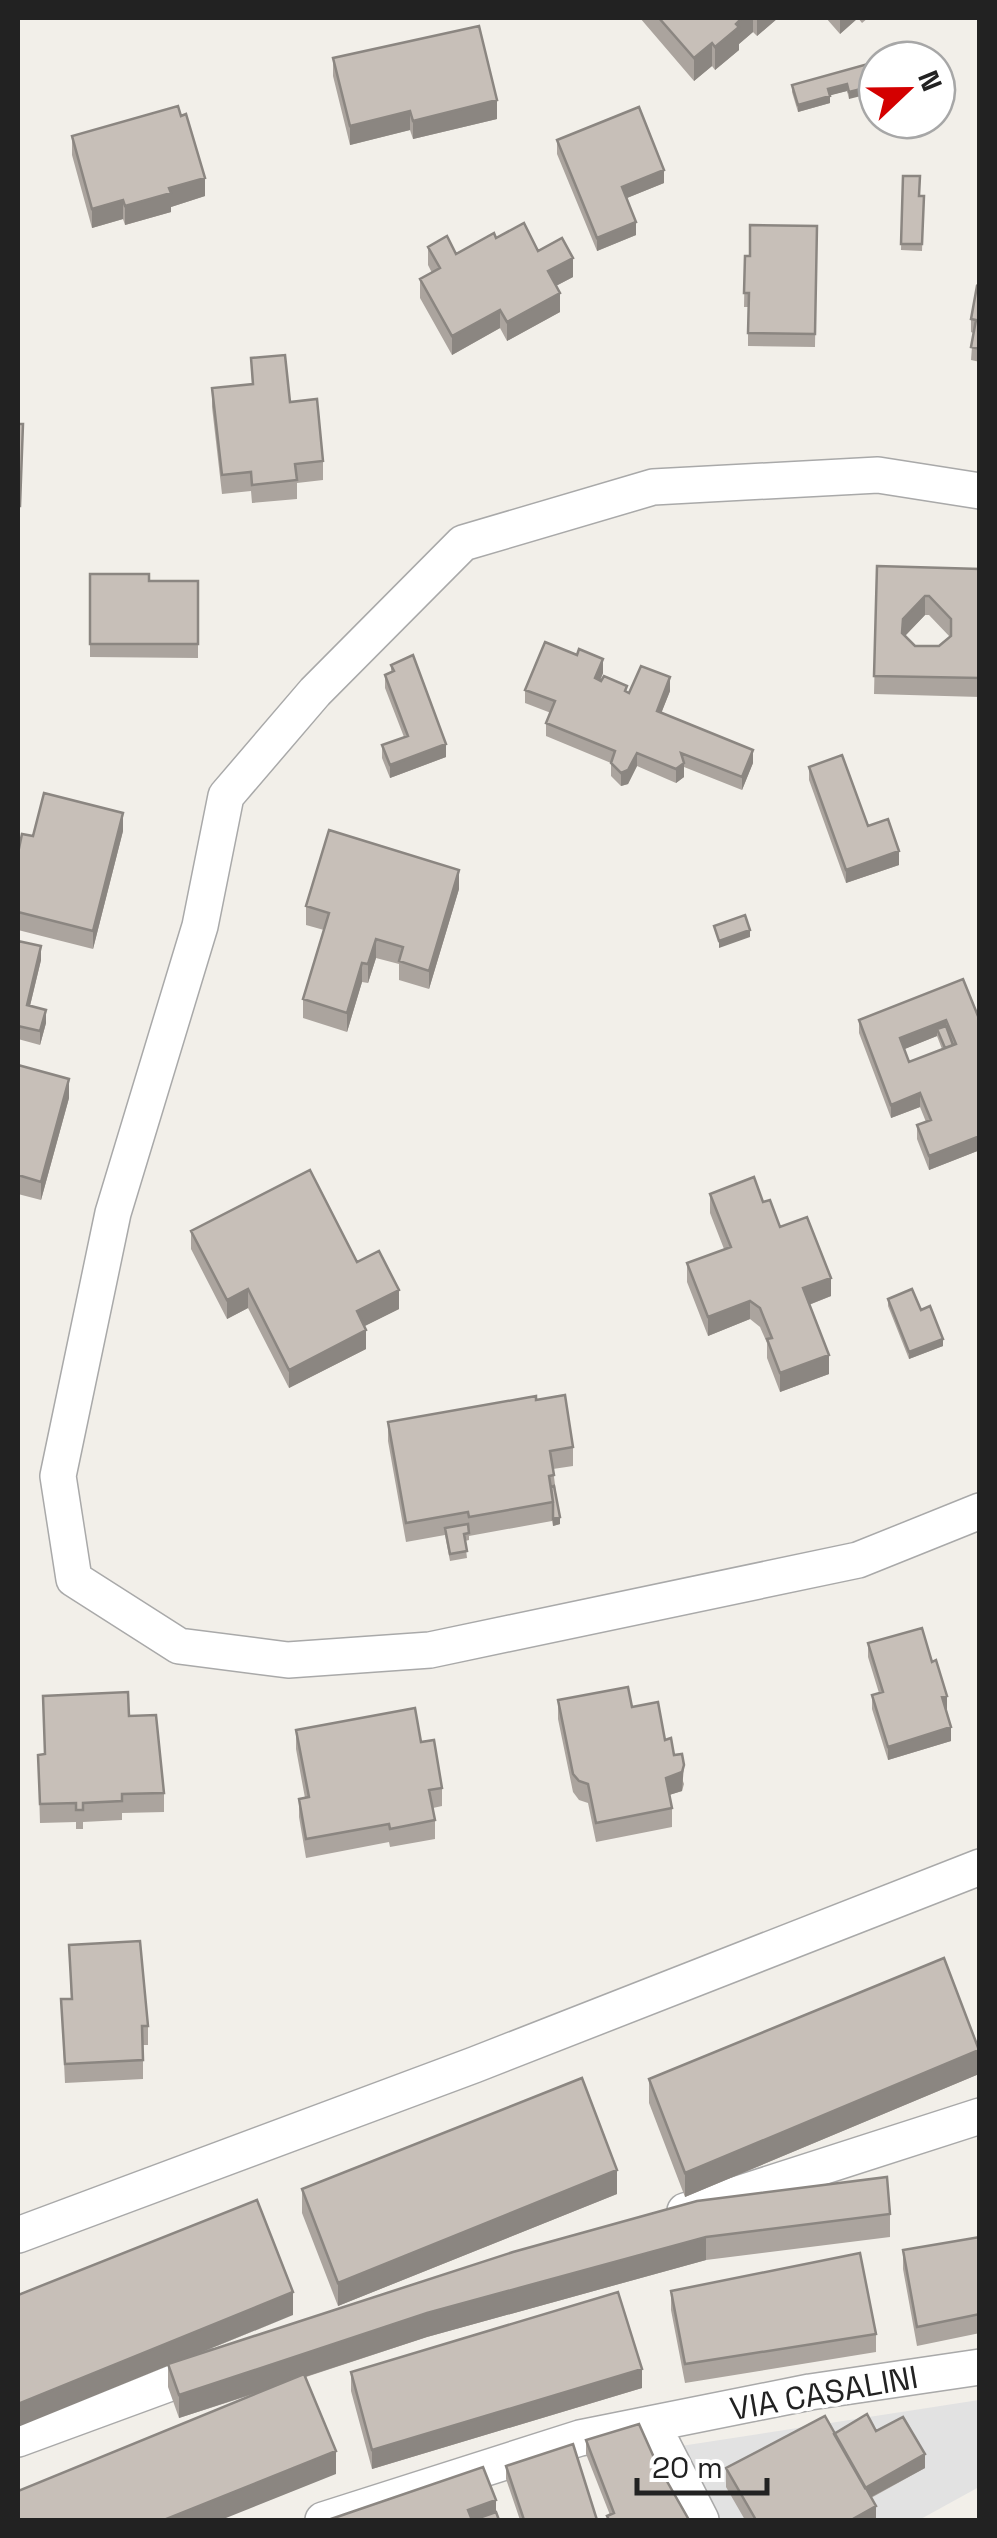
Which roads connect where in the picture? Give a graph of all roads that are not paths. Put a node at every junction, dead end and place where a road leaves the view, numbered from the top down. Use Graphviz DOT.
graph roads {
  1 [pos="980,492"];
  2 [pos="980,1511"];
  3 [pos="980,1866"];
  4 [pos="980,2116"];
  5 [pos="650,2222"];
  6 [pos="18,2235"];
  7 [pos="236,2359"];
  8 [pos="980,2367"];
  9 [pos="652,2424"];
  10 [pos="18,2439"];
  11 [pos="323,2520"];
  12 [pos="701,2520"];
  1 -- 2 [label="street"];
  3 -- 6 [label="street"];
  4 -- 5 [label="street"];
  7 -- 10 [label="street"];
  8 -- 9 [label="street, VIA CASALINI"];
  9 -- 11 [label="street, VIA CASALINI"];
  9 -- 12 [label="street"];
}
